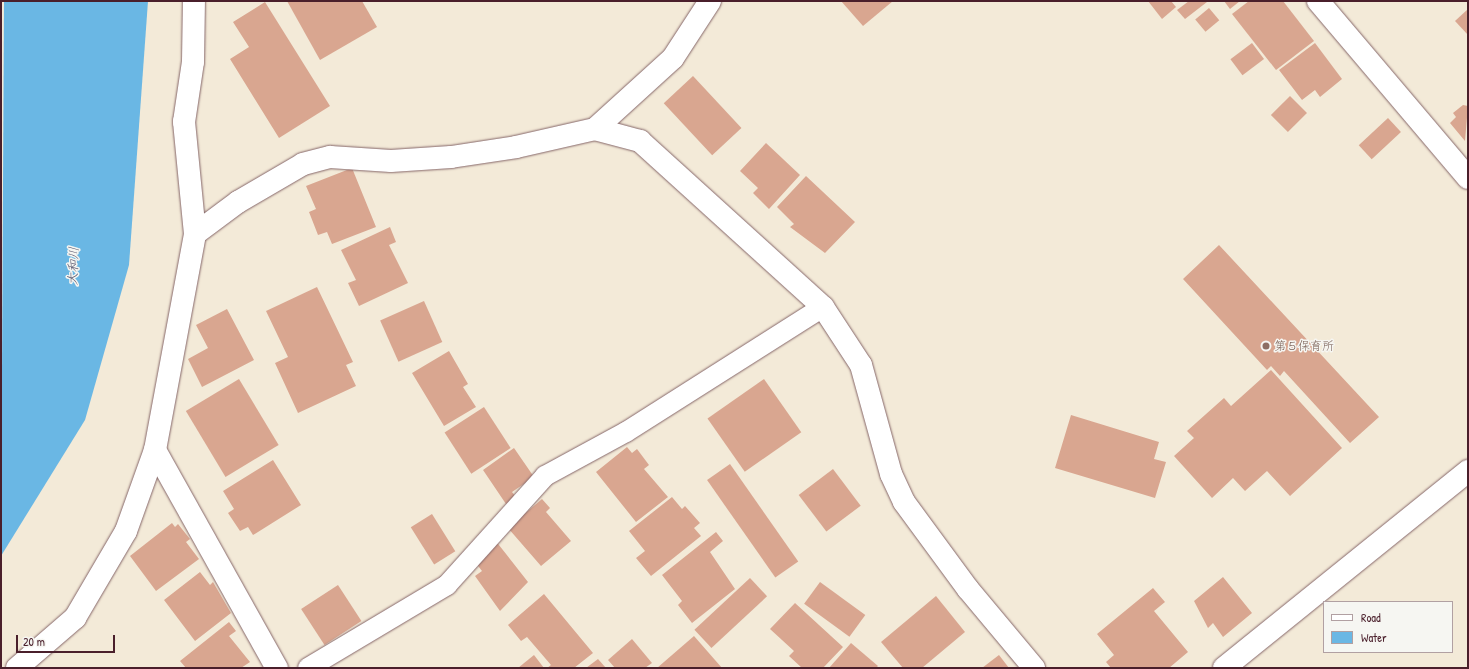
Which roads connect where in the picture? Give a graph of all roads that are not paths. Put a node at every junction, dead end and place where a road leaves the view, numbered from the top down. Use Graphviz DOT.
graph roads {
  1 [pos="194,1"];
  2 [pos="710,1"];
  3 [pos="1318,1"];
  4 [pos="595,128"];
  5 [pos="1468,178"];
  6 [pos="195,234"];
  7 [pos="823,307"];
  8 [pos="155,450"];
  9 [pos="1468,471"];
  10 [pos="17,668"];
  11 [pos="277,668"];
  12 [pos="308,668"];
  13 [pos="1034,668"];
  14 [pos="1224,668"];
  1 -- 6 [label="street"];
  2 -- 4 [label="street"];
  3 -- 5 [label="street"];
  4 -- 6 [label="street"];
  4 -- 7 [label="street"];
  6 -- 8 [label="street"];
  7 -- 12 [label="lane"];
  7 -- 13 [label="street"];
  8 -- 10 [label="street"];
  8 -- 11 [label="street"];
  9 -- 14 [label="street"];
}
